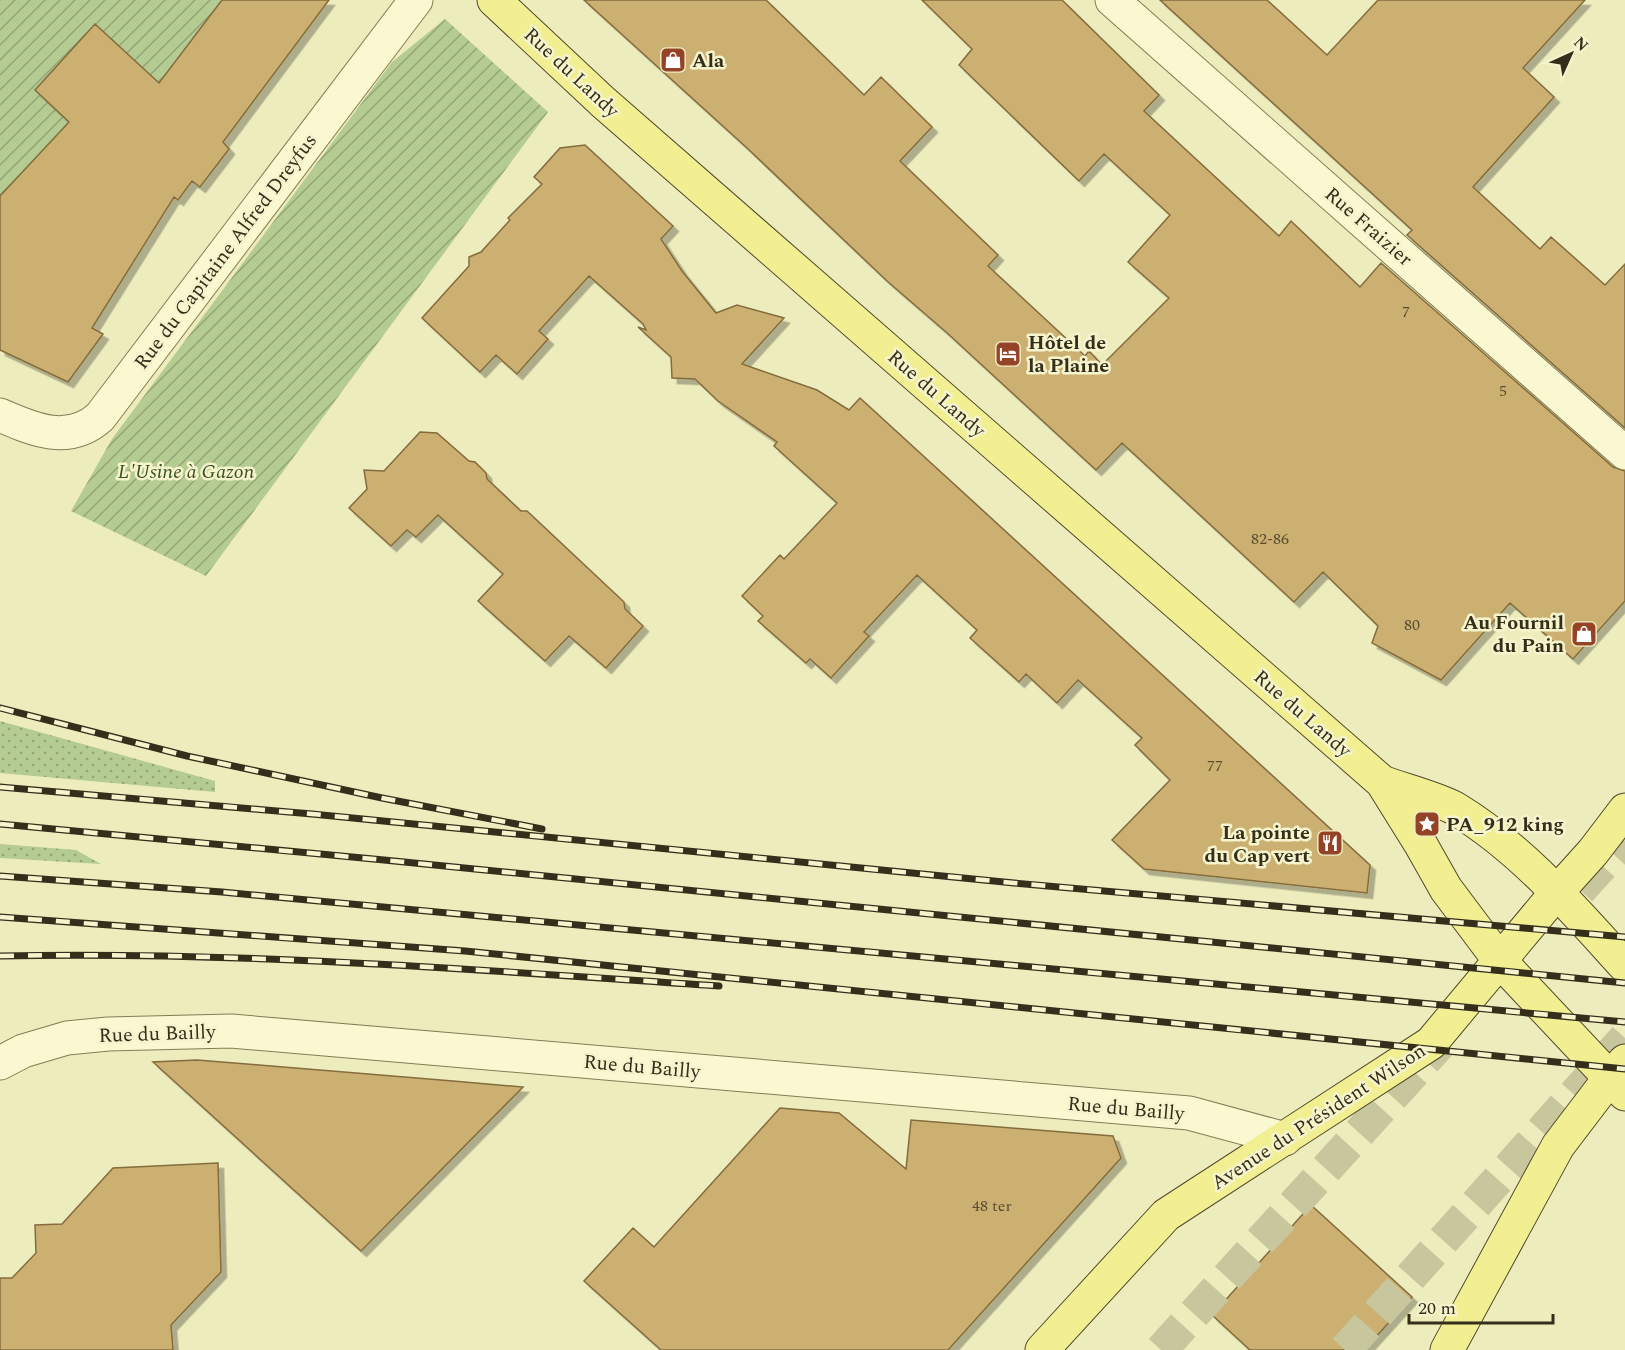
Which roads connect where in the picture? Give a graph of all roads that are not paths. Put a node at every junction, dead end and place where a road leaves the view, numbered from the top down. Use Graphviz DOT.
graph roads {
  1 [pos="416,0"];
  2 [pos="494,0"];
  3 [pos="1112,0"];
  4 [pos="0,415"];
  5 [pos="1625,453"];
  6 [pos="1383,782"];
  7 [pos="1625,810"];
  8 [pos="1557,892"];
  9 [pos="1500,961"];
  10 [pos="1625,966"];
  11 [pos="0,1063"];
  12 [pos="1620,1078"];
  13 [pos="1285,1139"];
  14 [pos="1042,1350"];
  15 [pos="1447,1350"];
  1 -- 4 [label="street, Rue du Capitaine Alfred Dreyfus"];
  2 -- 6 [label="main road, Rue du Landy"];
  3 -- 5 [label="street, Rue Fraizier"];
  6 -- 8 [label="main road, Rue du Landy"];
  6 -- 9 [label="main road, Rue du Landy"];
  7 -- 8 [label="main road, Avenue du Président Wilson"];
  8 -- 9 [label="main road, Avenue du Président Wilson"];
  8 -- 10 [label="main road, Rue du Landy"];
  9 -- 12 [label="main road, Rue du Landy"];
  9 -- 13 [label="main road, Avenue du Président Wilson"];
  11 -- 13 [label="street, Rue du Bailly"];
  12 -- 15 [label="main road"];
  13 -- 14 [label="main road, Avenue du Président Wilson"];
}
